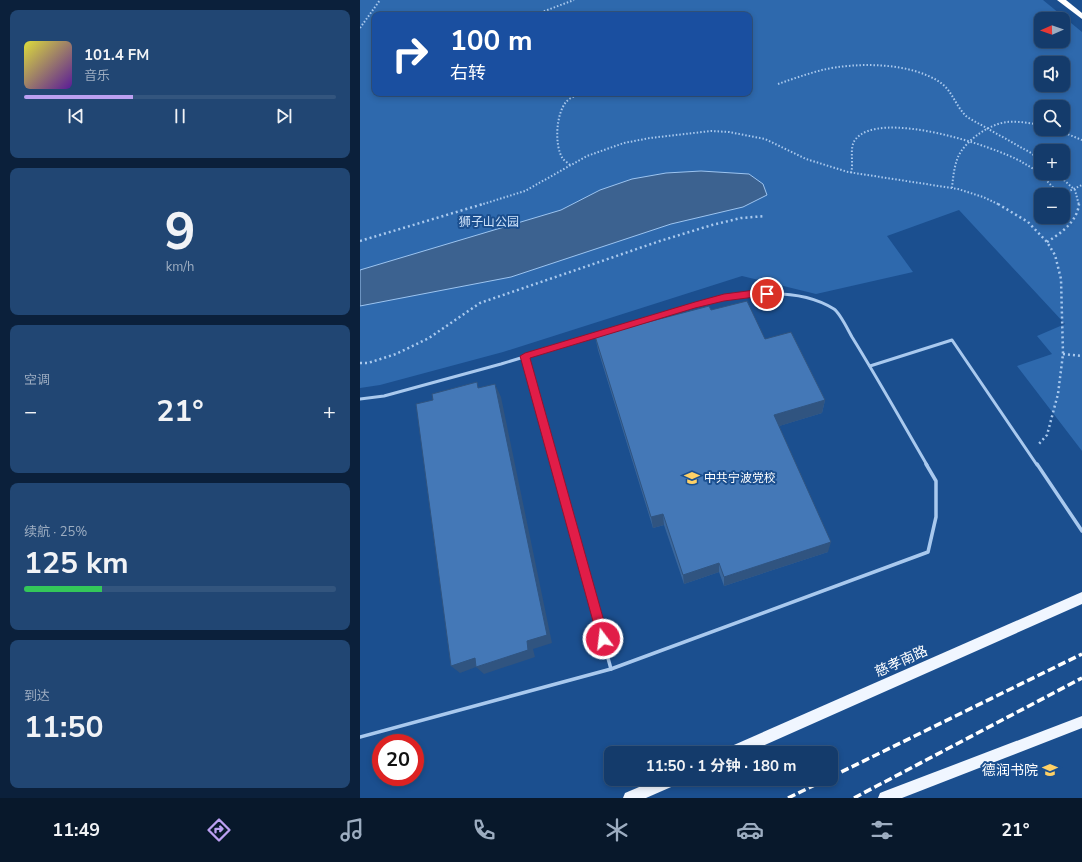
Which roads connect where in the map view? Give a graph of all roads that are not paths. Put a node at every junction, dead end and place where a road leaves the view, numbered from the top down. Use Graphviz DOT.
graph roads {
  1 [pos="1061,0"];
  2 [pos="1082,17"];
  3 [pos="525,356"];
  4 [pos="870,366"];
  5 [pos="360,398"];
  6 [pos="1082,531"];
  7 [pos="1082,598"];
  8 [pos="611,668"];
  9 [pos="1082,722"];
  10 [pos="360,737"];
  11 [pos="748,746"];
  12 [pos="657,786"];
  13 [pos="630,798"];
  14 [pos="885,798"];
  1 -- 2 [label="highway"];
  3 -- 4 [label="lane"];
  3 -- 5 [label="lane"];
  3 -- 8 [label="lane"];
  4 -- 6 [label="lane"];
  4 -- 8 [label="lane"];
  7 -- 11 [label="main road, 慈孝南路"];
  8 -- 10 [label="lane"];
  9 -- 14 [label="main road"];
  12 -- 13 [label="main road"];
}
